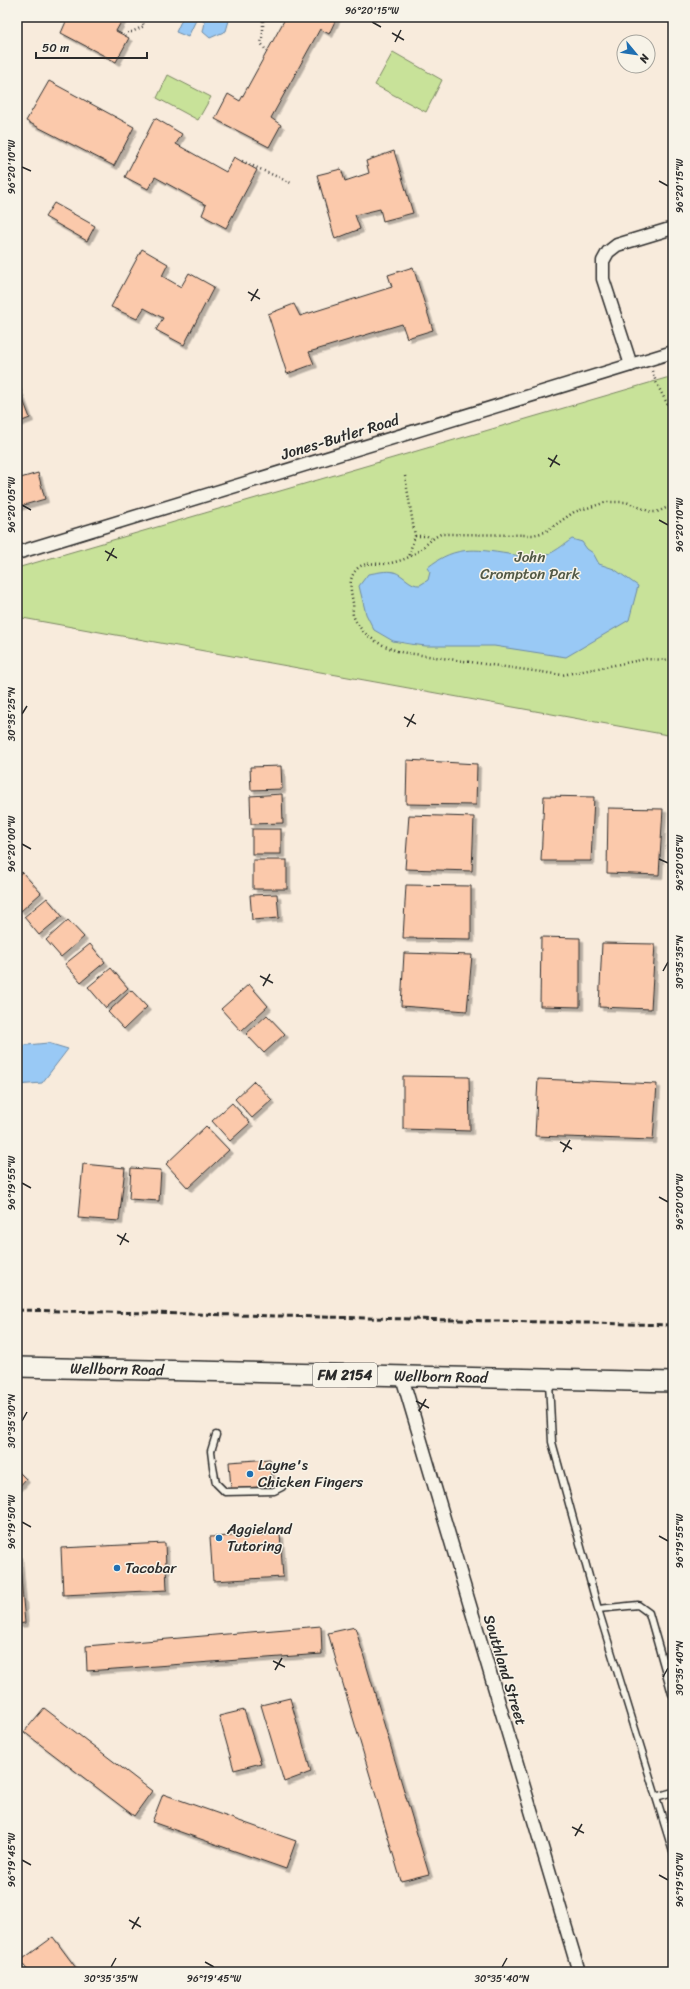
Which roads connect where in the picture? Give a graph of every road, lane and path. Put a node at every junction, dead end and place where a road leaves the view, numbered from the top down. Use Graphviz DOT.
graph roads {
  1 [pos="141,17"];
  2 [pos="263,17"];
  3 [pos="127,32"];
  4 [pos="265,49"];
  5 [pos="242,161"];
  6 [pos="291,183"];
  7 [pos="673,228"];
  8 [pos="673,352"];
  9 [pos="648,359"];
  10 [pos="631,365"];
  11 [pos="673,415"];
  12 [pos="405,476"];
  13 [pos="673,504"];
  14 [pos="415,536"];
  15 [pos="431,538"];
  16 [pos="17,553"];
  17 [pos="408,558"];
  18 [pos="673,660"];
  19 [pos="17,1366"];
  20 [pos="402,1377"];
  21 [pos="549,1380"];
  22 [pos="673,1382"];
  23 [pos="216,1435"];
  24 [pos="282,1487"];
  25 [pos="598,1610"];
  26 [pos="672,1694"];
  27 [pos="673,1792"];
  28 [pos="656,1797"];
  29 [pos="673,1852"];
  30 [pos="17,1911"];
  31 [pos="20,1972"];
  32 [pos="579,1972"];
  1 -- 3 [label="path"];
  2 -- 4 [label="path"];
  5 -- 6 [label="path"];
  7 -- 10 [label="street"];
  8 -- 9 [label="street, Jones-Butler Road"];
  9 -- 10 [label="street, Jones-Butler Road"];
  9 -- 11 [label="path"];
  10 -- 16 [label="street, Jones-Butler Road"];
  12 -- 14 [label="path"];
  13 -- 15 [label="path"];
  14 -- 15 [label="path"];
  14 -- 17 [label="path"];
  15 -- 17 [label="path"];
  17 -- 18 [label="path"];
  19 -- 20 [label="main road, Wellborn Road / FM 2154"];
  20 -- 21 [label="main road, Wellborn Road / FM 2154"];
  20 -- 32 [label="street, Southland Street"];
  21 -- 22 [label="main road, Wellborn Road / FM 2154"];
  21 -- 25 [label="lane"];
  23 -- 24 [label="lane"];
  25 -- 26 [label="lane"];
  25 -- 28 [label="lane"];
  27 -- 28 [label="lane"];
  28 -- 29 [label="lane"];
  30 -- 31 [label="path"];
}
